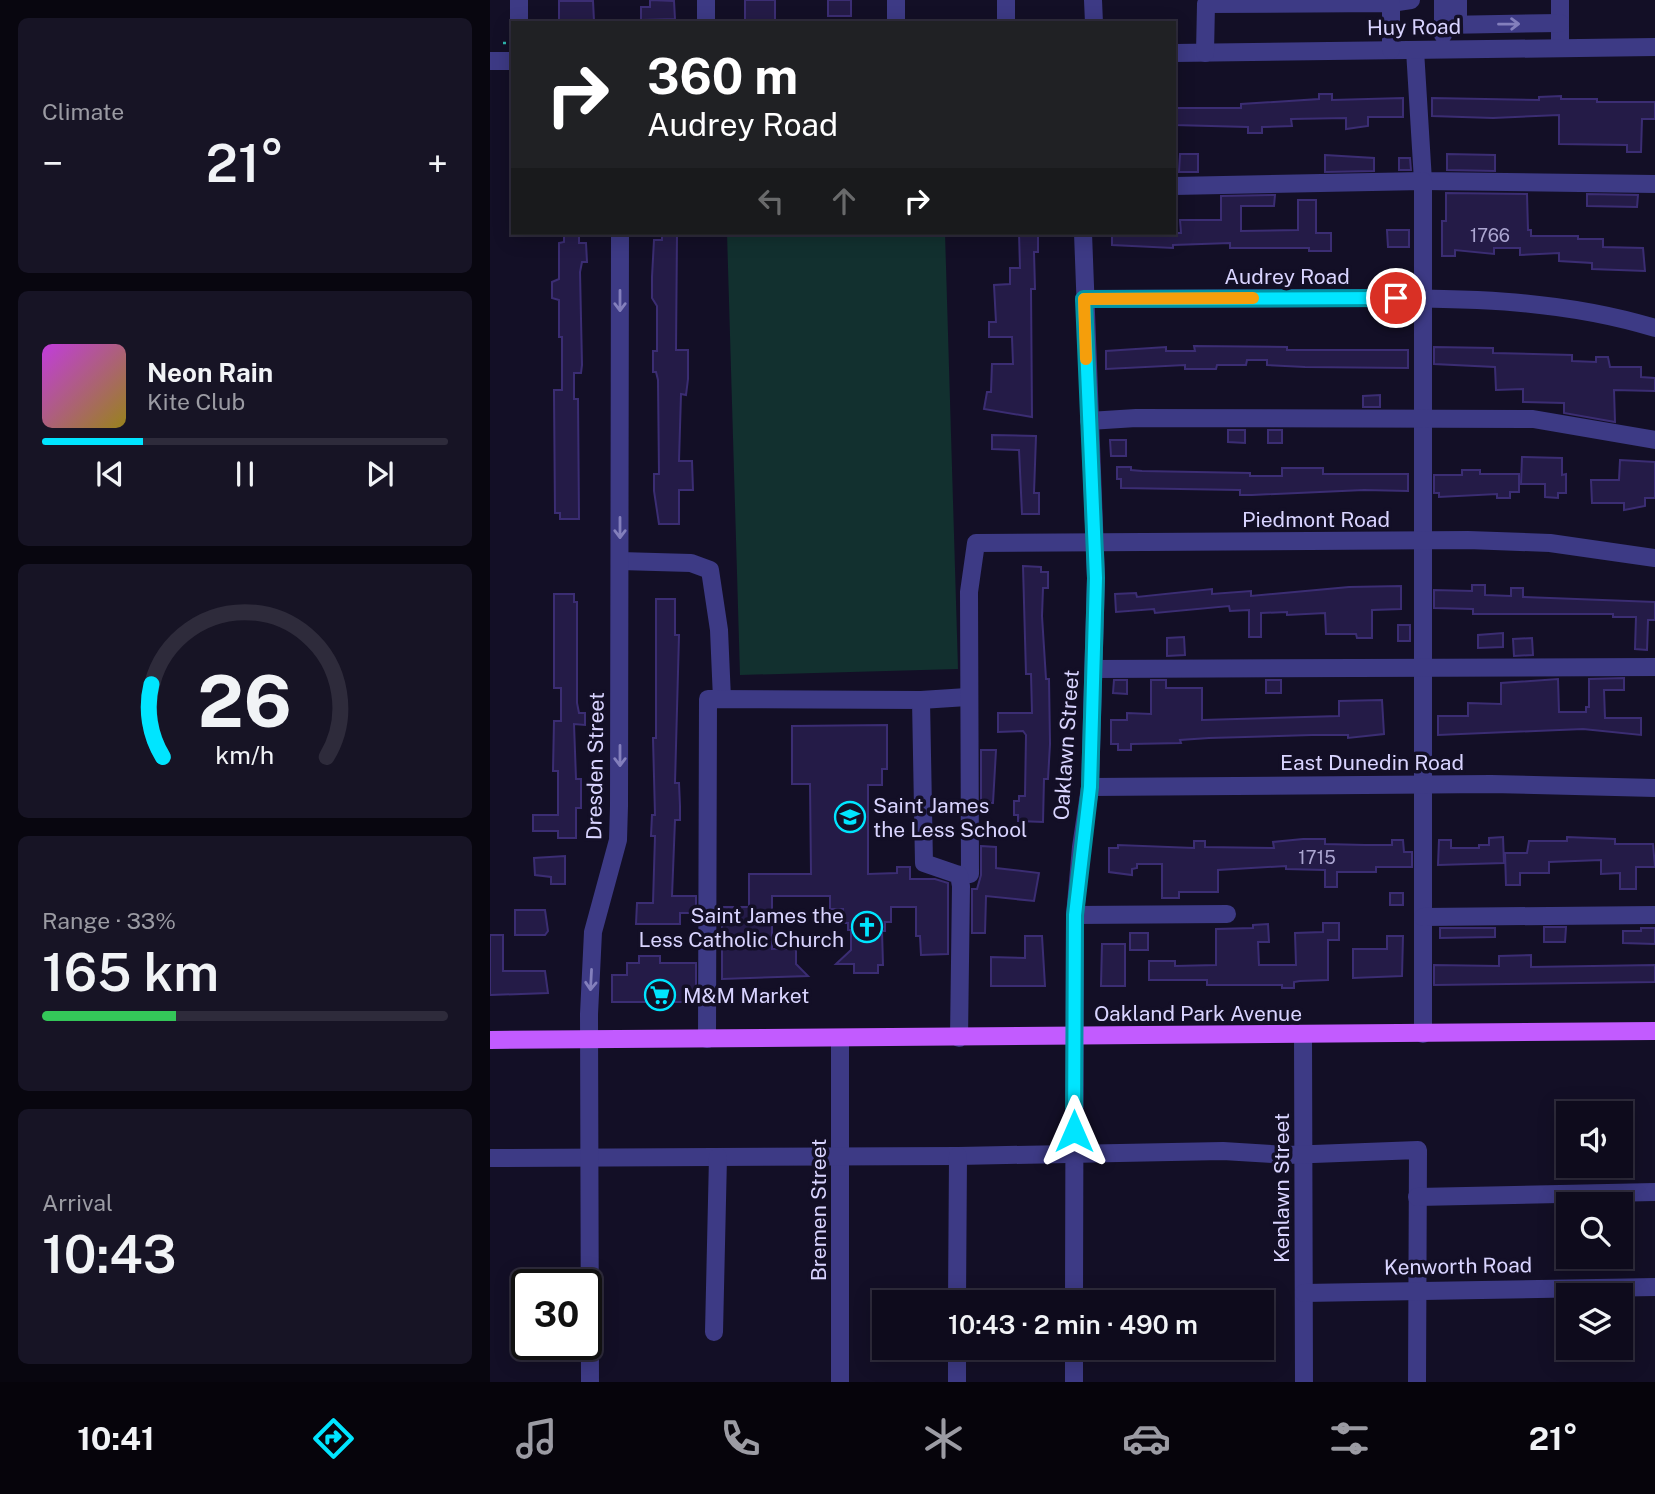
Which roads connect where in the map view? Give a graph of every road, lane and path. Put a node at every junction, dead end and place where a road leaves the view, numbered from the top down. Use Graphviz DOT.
graph roads {
  1 [pos="519,0"];
  2 [pos="706,0"];
  3 [pos="896,0"];
  4 [pos="1006,0"];
  5 [pos="1093,0"];
  6 [pos="1411,0"];
  7 [pos="1443,0"];
  8 [pos="1458,0"];
  9 [pos="1560,0"];
  10 [pos="1206,2"];
  11 [pos="1391,3"];
  12 [pos="519,21"];
  13 [pos="706,21"];
  14 [pos="896,21"];
  15 [pos="1006,21"];
  16 [pos="1094,21"];
  17 [pos="1560,23"];
  18 [pos="1450,25"];
  19 [pos="1655,47"];
  20 [pos="1560,48"];
  21 [pos="1391,50"];
  22 [pos="1415,50"];
  23 [pos="1443,50"];
  24 [pos="1176,53"];
  25 [pos="1205,53"];
  26 [pos="490,61"];
  27 [pos="511,61"];
  28 [pos="1423,181"];
  29 [pos="1655,184"];
  30 [pos="1176,186"];
  31 [pos="620,235"];
  32 [pos="1083,235"];
  33 [pos="1423,298"];
  34 [pos="1084,299"];
  35 [pos="1655,328"];
  36 [pos="1423,419"];
  37 [pos="1089,421"];
  38 [pos="1655,440"];
  39 [pos="1422,541"];
  40 [pos="1095,543"];
  41 [pos="1655,558"];
  42 [pos="620,561"];
  43 [pos="1655,667"];
  44 [pos="1094,669"];
  45 [pos="1422,670"];
  46 [pos="967,697"];
  47 [pos="722,699"];
  48 [pos="921,700"];
  49 [pos="1422,784"];
  50 [pos="1090,787"];
  51 [pos="1655,788"];
  52 [pos="959,875"];
  53 [pos="1227,914"];
  54 [pos="1075,915"];
  55 [pos="1655,915"];
  56 [pos="1423,917"];
  57 [pos="1655,1031"];
  58 [pos="1423,1034"];
  59 [pos="1303,1036"];
  60 [pos="1074,1037"];
  61 [pos="840,1038"];
  62 [pos="959,1038"];
  63 [pos="707,1039"];
  64 [pos="490,1040"];
  65 [pos="589,1040"];
  66 [pos="1304,1153"];
  67 [pos="1074,1155"];
  68 [pos="958,1156"];
  69 [pos="718,1157"];
  70 [pos="841,1157"];
  71 [pos="490,1158"];
  72 [pos="591,1159"];
  73 [pos="1655,1192"];
  74 [pos="1417,1197"];
  75 [pos="1655,1287"];
  76 [pos="1416,1289"];
  77 [pos="957,1290"];
  78 [pos="1074,1290"];
  79 [pos="1304,1293"];
  80 [pos="714,1332"];
  81 [pos="957,1360"];
  82 [pos="1074,1360"];
  83 [pos="590,1382"];
  84 [pos="840,1382"];
  85 [pos="957,1382"];
  86 [pos="1074,1382"];
  87 [pos="1304,1382"];
  88 [pos="1417,1382"];
  1 -- 12 [label="street"];
  2 -- 13 [label="street"];
  3 -- 14 [label="street"];
  4 -- 15 [label="street"];
  5 -- 16 [label="street"];
  6 -- 11 [label="street"];
  7 -- 18 [label="street"];
  8 -- 18 [label="street"];
  9 -- 17 [label="street"];
  10 -- 11 [label="street"];
  10 -- 25 [label="street"];
  11 -- 21 [label="street"];
  18 -- 17 [label="street, one-way"];
  17 -- 20 [label="street"];
  18 -- 23 [label="street"];
  19 -- 20 [label="street, Huy Road"];
  20 -- 23 [label="street, Huy Road"];
  21 -- 22 [label="street, Huy Road"];
  21 -- 25 [label="street, Huy Road"];
  22 -- 23 [label="street, Huy Road"];
  22 -- 28 [label="street"];
  24 -- 25 [label="street, Huy Road"];
  26 -- 27 [label="street"];
  28 -- 29 [label="street"];
  28 -- 30 [label="street"];
  28 -- 33 [label="street"];
  31 -- 42 [label="street, Dresden Street, one-way"];
  32 -- 34 [label="street, Oaklawn Street"];
  33 -- 34 [label="street, Audrey Road"];
  33 -- 35 [label="street, Audrey Road"];
  33 -- 36 [label="street"];
  34 -- 37 [label="street, Oaklawn Street"];
  36 -- 37 [label="street"];
  36 -- 38 [label="street"];
  36 -- 39 [label="street"];
  37 -- 40 [label="street, Oaklawn Street"];
  39 -- 40 [label="street, Piedmont Road"];
  39 -- 41 [label="street, Piedmont Road"];
  39 -- 45 [label="street"];
  40 -- 44 [label="street, Oaklawn Street"];
  40 -- 46 [label="street, Piedmont Road"];
  42 -- 47 [label="street"];
  42 -- 65 [label="street, Dresden Street, one-way"];
  43 -- 45 [label="street"];
  44 -- 45 [label="street"];
  44 -- 50 [label="street, Oaklawn Street"];
  45 -- 49 [label="street"];
  46 -- 48 [label="street"];
  46 -- 52 [label="street"];
  47 -- 48 [label="street"];
  47 -- 63 [label="street"];
  48 -- 52 [label="street"];
  49 -- 50 [label="street, East Dunedin Road"];
  49 -- 51 [label="street, East Dunedin Road"];
  49 -- 56 [label="street"];
  50 -- 54 [label="street, Oaklawn Street"];
  52 -- 62 [label="street"];
  53 -- 54 [label="street"];
  54 -- 60 [label="street, Oaklawn Street"];
  55 -- 56 [label="street"];
  56 -- 58 [label="street"];
  57 -- 58 [label="main road, Oakland Park Avenue"];
  58 -- 59 [label="main road, Oakland Park Avenue"];
  59 -- 60 [label="main road, Oakland Park Avenue"];
  59 -- 66 [label="street, Kenlawn Street"];
  60 -- 62 [label="main road, Oakland Park Avenue"];
  60 -- 67 [label="street, Oaklawn Street"];
  61 -- 62 [label="main road, Oakland Park Avenue"];
  61 -- 63 [label="main road, Oakland Park Avenue"];
  61 -- 70 [label="street, Bremen Street"];
  63 -- 65 [label="main road, Oakland Park Avenue"];
  64 -- 65 [label="main road, Oakland Park Avenue"];
  65 -- 72 [label="street, Dresden Street"];
  66 -- 67 [label="street"];
  66 -- 74 [label="street"];
  66 -- 79 [label="street, Kenlawn Street"];
  67 -- 68 [label="street"];
  67 -- 78 [label="street, Oaklawn Street"];
  68 -- 70 [label="street"];
  68 -- 77 [label="street"];
  69 -- 70 [label="street"];
  69 -- 72 [label="street"];
  69 -- 80 [label="street"];
  70 -- 84 [label="street, Bremen Street"];
  71 -- 72 [label="street"];
  72 -- 83 [label="street, Dresden Street"];
  73 -- 74 [label="street"];
  74 -- 76 [label="street"];
  75 -- 76 [label="street, Kenworth Road"];
  76 -- 79 [label="street, Kenworth Road"];
  76 -- 88 [label="street"];
  79 -- 87 [label="street, Kenlawn Street"];
  81 -- 85 [label="street"];
  82 -- 86 [label="street"];
}
